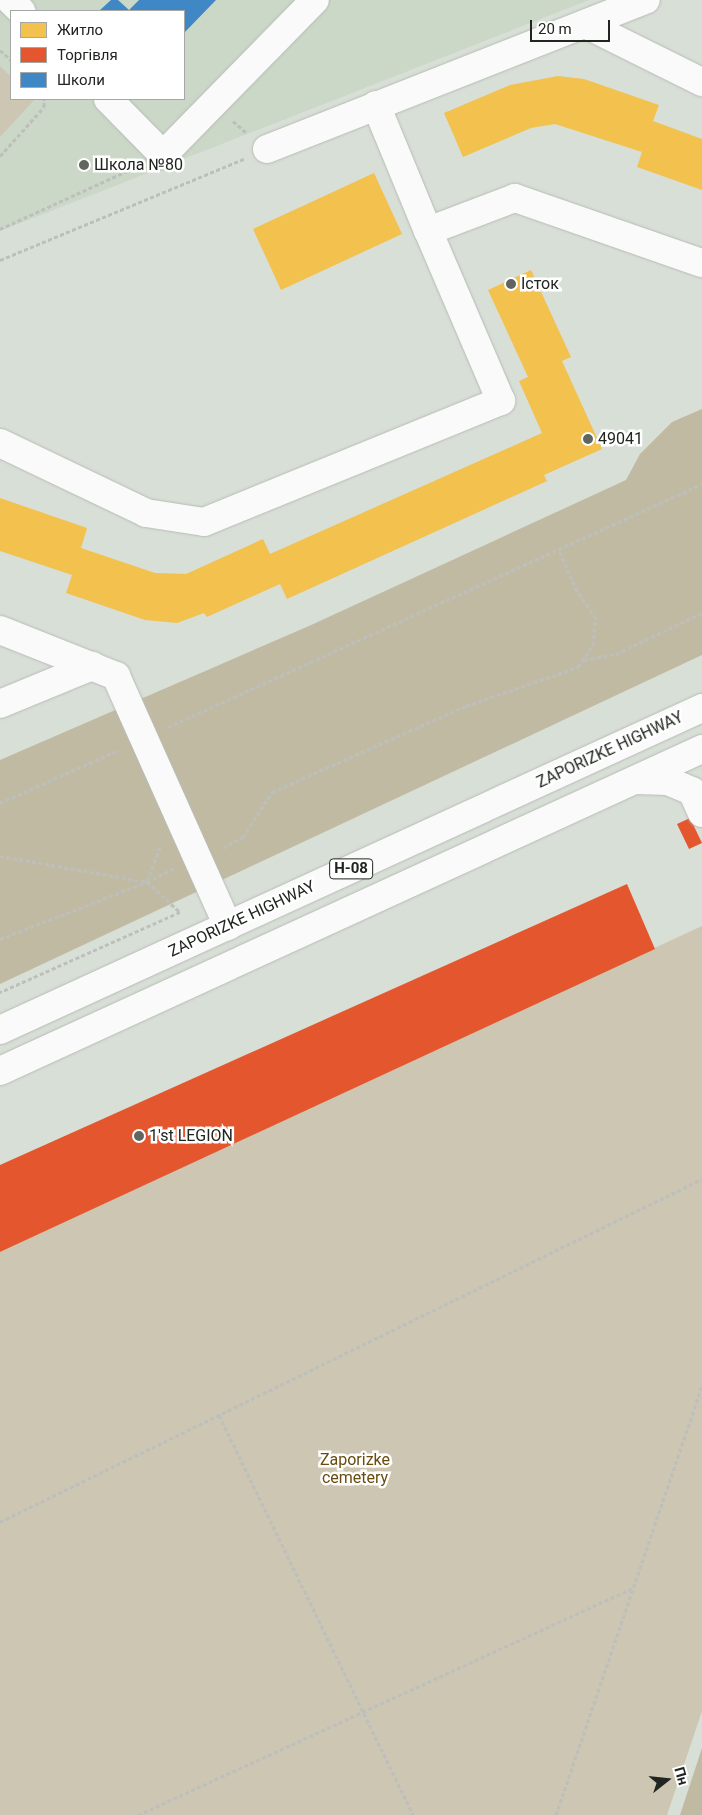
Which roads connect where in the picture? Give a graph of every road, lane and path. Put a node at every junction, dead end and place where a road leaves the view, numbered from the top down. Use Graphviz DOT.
graph roads {
  1 [pos="10,0"];
  2 [pos="316,0"];
  3 [pos="646,0"];
  4 [pos="20,10"];
  5 [pos="585,24"];
  6 [pos="0,50"];
  7 [pos="10,59"];
  8 [pos="702,82"];
  9 [pos="44,100"];
  10 [pos="109,100"];
  11 [pos="212,104"];
  12 [pos="376,105"];
  13 [pos="267,149"];
  14 [pos="163,155"];
  15 [pos="0,156"];
  16 [pos="0,229"];
  17 [pos="428,231"];
  18 [pos="0,260"];
  19 [pos="702,263"];
  20 [pos="0,443"];
  21 [pos="702,484"];
  22 [pos="559,550"];
  23 [pos="702,613"];
  24 [pos="0,630"];
  25 [pos="583,660"];
  26 [pos="92,666"];
  27 [pos="0,704"];
  28 [pos="702,708"];
  29 [pos="143,739"];
  30 [pos="702,749"];
  31 [pos="636,780"];
  32 [pos="0,803"];
  33 [pos="702,814"];
  34 [pos="0,856"];
  35 [pos="196,856"];
  36 [pos="147,882"];
  37 [pos="228,926"];
  38 [pos="0,939"];
  39 [pos="242,958"];
  40 [pos="0,992"];
  41 [pos="0,1030"];
  42 [pos="0,1071"];
  43 [pos="702,1178"];
  44 [pos="702,1387"];
  45 [pos="219,1415"];
  46 [pos="0,1522"];
  47 [pos="633,1588"];
  48 [pos="362,1711"];
  49 [pos="138,1815"];
  50 [pos="413,1815"];
  51 [pos="556,1815"];
  1 -- 4 [label="main road"];
  2 -- 11 [label="main road"];
  3 -- 5 [label="main road"];
  5 -- 8 [label="main road"];
  5 -- 12 [label="main road"];
  6 -- 7 [label="path"];
  9 -- 15 [label="path"];
  10 -- 14 [label="main road"];
  11 -- 13 [label="path"];
  11 -- 14 [label="main road"];
  12 -- 13 [label="main road"];
  12 -- 17 [label="main road"];
  13 -- 18 [label="path"];
  14 -- 16 [label="path"];
  17 -- 19 [label="main road"];
  17 -- 20 [label="main road"];
  21 -- 22 [label="path"];
  22 -- 25 [label="path"];
  22 -- 29 [label="path"];
  23 -- 25 [label="path"];
  24 -- 26 [label="main road"];
  25 -- 35 [label="path"];
  26 -- 27 [label="main road"];
  26 -- 29 [label="main road"];
  28 -- 37 [label="main road, ZAPORIZKE HIGHWAY / Н-08"];
  29 -- 32 [label="path"];
  29 -- 35 [label="main road"];
  30 -- 31 [label="main road, Н-08"];
  31 -- 33 [label="main road"];
  31 -- 39 [label="main road, Н-08"];
  34 -- 36 [label="path"];
  35 -- 36 [label="path"];
  35 -- 37 [label="main road"];
  36 -- 38 [label="path"];
  36 -- 40 [label="path"];
  37 -- 39 [label="main road"];
  37 -- 41 [label="main road, ZAPORIZKE HIGHWAY / Н-08"];
  39 -- 42 [label="main road, Н-08"];
  43 -- 45 [label="path"];
  44 -- 47 [label="path"];
  45 -- 46 [label="path"];
  45 -- 48 [label="path"];
  47 -- 48 [label="path"];
  47 -- 51 [label="path"];
  48 -- 49 [label="path"];
  48 -- 50 [label="path"];
}
